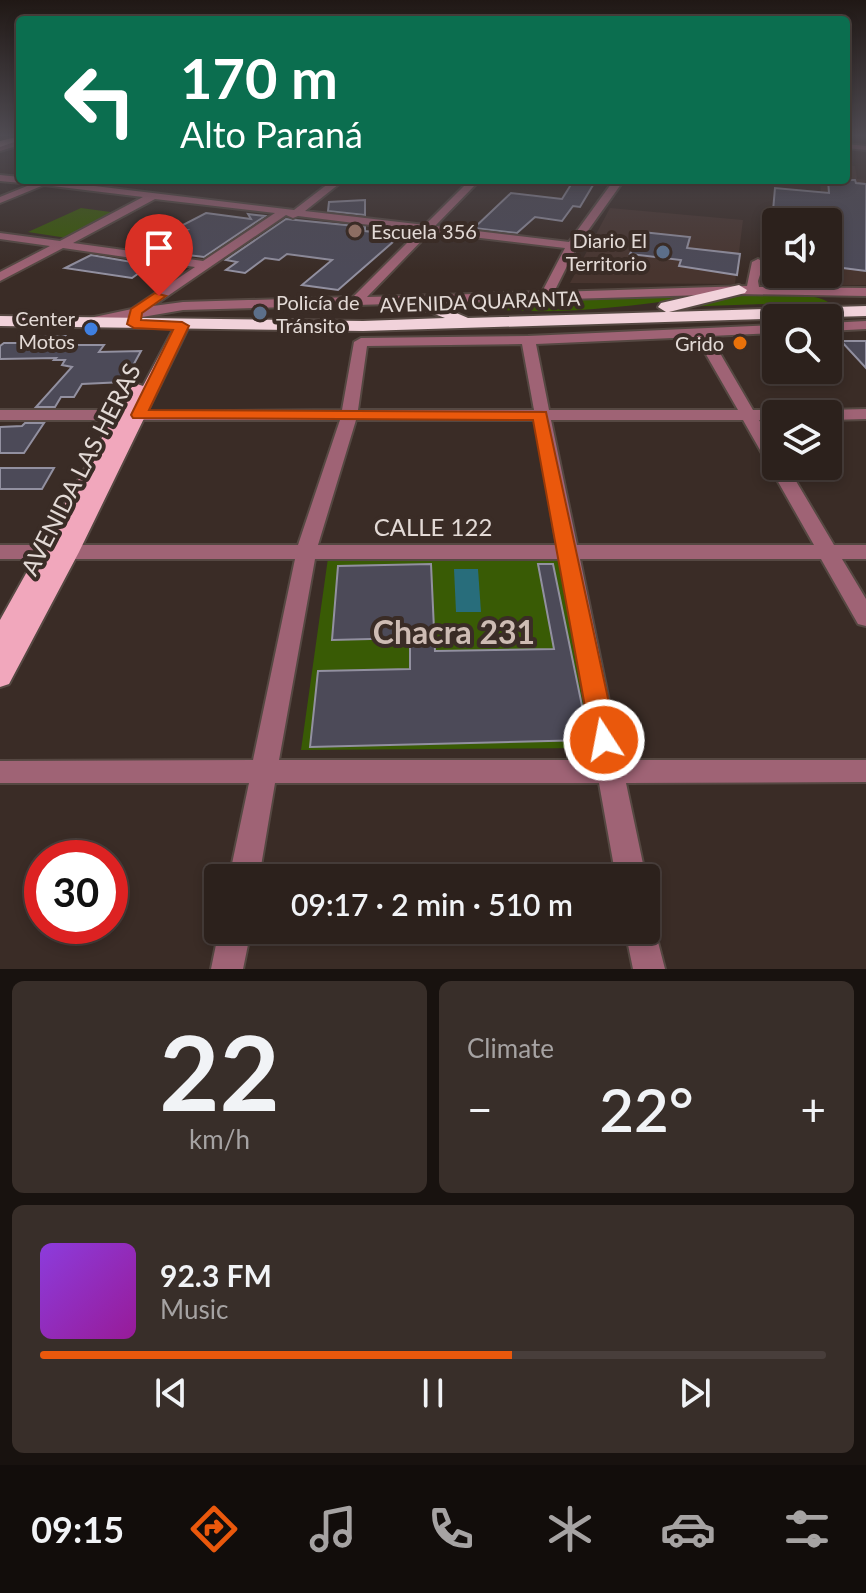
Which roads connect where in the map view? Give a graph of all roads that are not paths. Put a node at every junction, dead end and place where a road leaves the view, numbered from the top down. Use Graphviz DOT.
graph roads {
  1 [pos="39,184"];
  2 [pos="67,184"];
  3 [pos="333,184"];
  4 [pos="471,184"];
  5 [pos="616,184"];
  6 [pos="153,196"];
  7 [pos="0,200"];
  8 [pos="288,214"];
  9 [pos="423,231"];
  10 [pos="0,236"];
  11 [pos="62,244"];
  12 [pos="572,246"];
  13 [pos="758,262"];
  14 [pos="207,265"];
  15 [pos="0,277"];
  16 [pos="746,290"];
  17 [pos="849,292"];
  18 [pos="866,292"];
  19 [pos="546,296"];
  20 [pos="417,301"];
  21 [pos="355,302"];
  22 [pos="866,310"];
  23 [pos="135,318"];
  24 [pos="615,318"];
  25 [pos="0,321"];
  26 [pos="474,323"];
  27 [pos="866,325"];
  28 [pos="177,326"];
  29 [pos="842,326"];
  30 [pos="762,330"];
  31 [pos="701,333"];
  32 [pos="528,340"];
  33 [pos="866,414"];
  34 [pos="0,415"];
  35 [pos="131,415"];
  36 [pos="540,415"];
  37 [pos="748,415"];
  38 [pos="762,415"];
  39 [pos="842,415"];
  40 [pos="349,416"];
  41 [pos="762,439"];
  42 [pos="786,480"];
  43 [pos="0,552"];
  44 [pos="59,552"];
  45 [pos="306,552"];
  46 [pos="567,552"];
  47 [pos="827,552"];
  48 [pos="866,552"];
  49 [pos="866,618"];
  50 [pos="0,643"];
  51 [pos="0,677"];
  52 [pos="610,771"];
  53 [pos="866,771"];
  54 [pos="0,772"];
  55 [pos="264,772"];
  56 [pos="247,864"];
  57 [pos="628,864"];
  58 [pos="232,944"];
  59 [pos="644,944"];
  60 [pos="227,969"];
  61 [pos="649,969"];
  1 -- 7 [label="street"];
  2 -- 6 [label="street"];
  3 -- 8 [label="street"];
  4 -- 9 [label="street"];
  5 -- 12 [label="street"];
  6 -- 8 [label="street"];
  6 -- 11 [label="street"];
  8 -- 9 [label="street"];
  8 -- 14 [label="street"];
  9 -- 12 [label="street"];
  9 -- 21 [label="street"];
  10 -- 11 [label="street"];
  11 -- 14 [label="street"];
  11 -- 15 [label="street"];
  12 -- 19 [label="street"];
  13 -- 16 [label="street"];
  14 -- 23 [label="street"];
  16 -- 17 [label="street"];
  16 -- 19 [label="street"];
  16 -- 24 [label="highway"];
  17 -- 18 [label="street"];
  17 -- 22 [label="street"];
  19 -- 20 [label="street"];
  20 -- 21 [label="street"];
  20 -- 26 [label="highway"];
  21 -- 23 [label="street"];
  22 -- 24 [label="highway, AVENIDA QUARANTA"];
  23 -- 25 [label="highway, AVENIDA QUARANTA"];
  23 -- 28 [label="highway, AVENIDA QUARANTA"];
  24 -- 26 [label="highway, AVENIDA QUARANTA"];
  26 -- 28 [label="highway, AVENIDA QUARANTA"];
  27 -- 29 [label="street"];
  28 -- 35 [label="main road, AVENIDA LAS HERAS"];
  30 -- 31 [label="street"];
  31 -- 32 [label="street"];
  31 -- 37 [label="street"];
  32 -- 36 [label="street"];
  32 -- 40 [label="street"];
  33 -- 39 [label="street"];
  34 -- 35 [label="street"];
  35 -- 40 [label="street"];
  35 -- 44 [label="main road, AVENIDA LAS HERAS"];
  36 -- 37 [label="street"];
  36 -- 40 [label="street"];
  36 -- 46 [label="street"];
  37 -- 38 [label="street"];
  37 -- 41 [label="street"];
  40 -- 45 [label="street"];
  42 -- 47 [label="street"];
  43 -- 44 [label="street, CALLE 122"];
  44 -- 45 [label="street, CALLE 122"];
  44 -- 50 [label="main road, AVENIDA LAS HERAS"];
  44 -- 51 [label="main road, AVENIDA LAS HERAS"];
  45 -- 46 [label="street, CALLE 122"];
  45 -- 55 [label="street"];
  46 -- 47 [label="street, CALLE 122"];
  46 -- 52 [label="street"];
  47 -- 48 [label="street, CALLE 122"];
  47 -- 49 [label="street"];
  52 -- 53 [label="street"];
  52 -- 55 [label="street"];
  52 -- 57 [label="street"];
  54 -- 55 [label="street"];
  55 -- 56 [label="street"];
  58 -- 60 [label="street"];
  59 -- 61 [label="street"];
}
